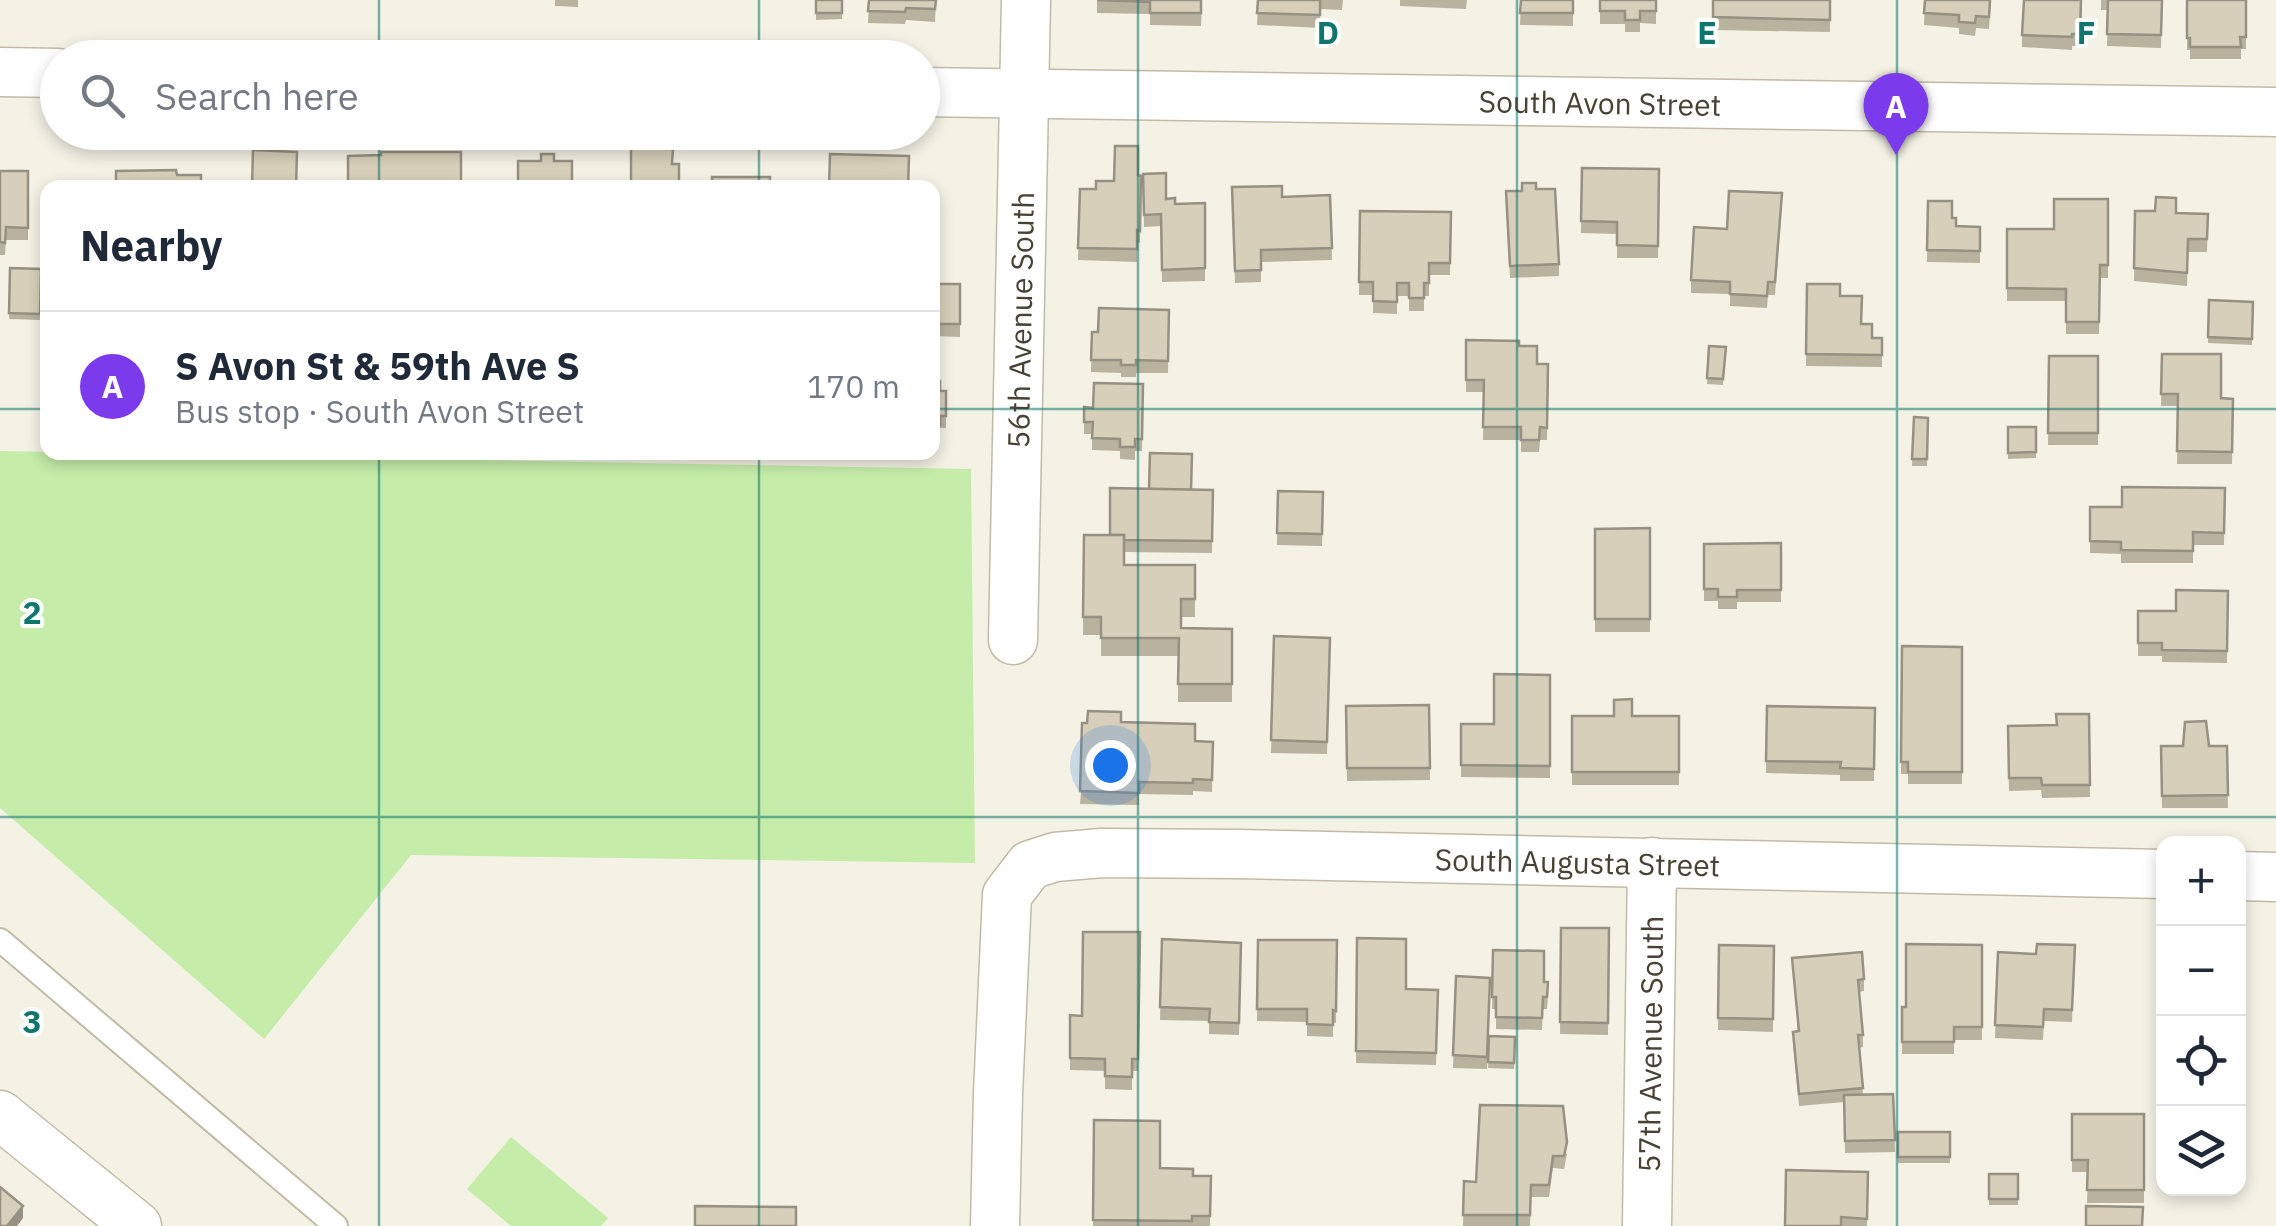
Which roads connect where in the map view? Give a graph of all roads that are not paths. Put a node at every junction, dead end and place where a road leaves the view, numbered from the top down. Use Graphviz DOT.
graph roads {
  1 [pos="1026,0"];
  2 [pos="0,72"];
  3 [pos="40,73"];
  4 [pos="940,92"];
  5 [pos="1025,94"];
  6 [pos="2276,112"];
  7 [pos="1013,640"];
  8 [pos="1652,862"];
  9 [pos="2156,874"];
  10 [pos="2246,876"];
  11 [pos="2276,877"];
  12 [pos="0,940"];
  13 [pos="0,1116"];
  14 [pos="137,1226"];
  15 [pos="336,1226"];
  16 [pos="995,1226"];
  17 [pos="1647,1226"];
  1 -- 5 [label="street, 56th Avenue South"];
  2 -- 3 [label="street"];
  4 -- 5 [label="street, South Avon Street"];
  5 -- 6 [label="street, South Avon Street"];
  5 -- 7 [label="street, 56th Avenue South"];
  8 -- 9 [label="street, South Augusta Street"];
  8 -- 16 [label="street, South Augusta Street"];
  8 -- 17 [label="street, 57th Avenue South"];
  10 -- 11 [label="street"];
  12 -- 15 [label="lane"];
  13 -- 14 [label="street"];
}
